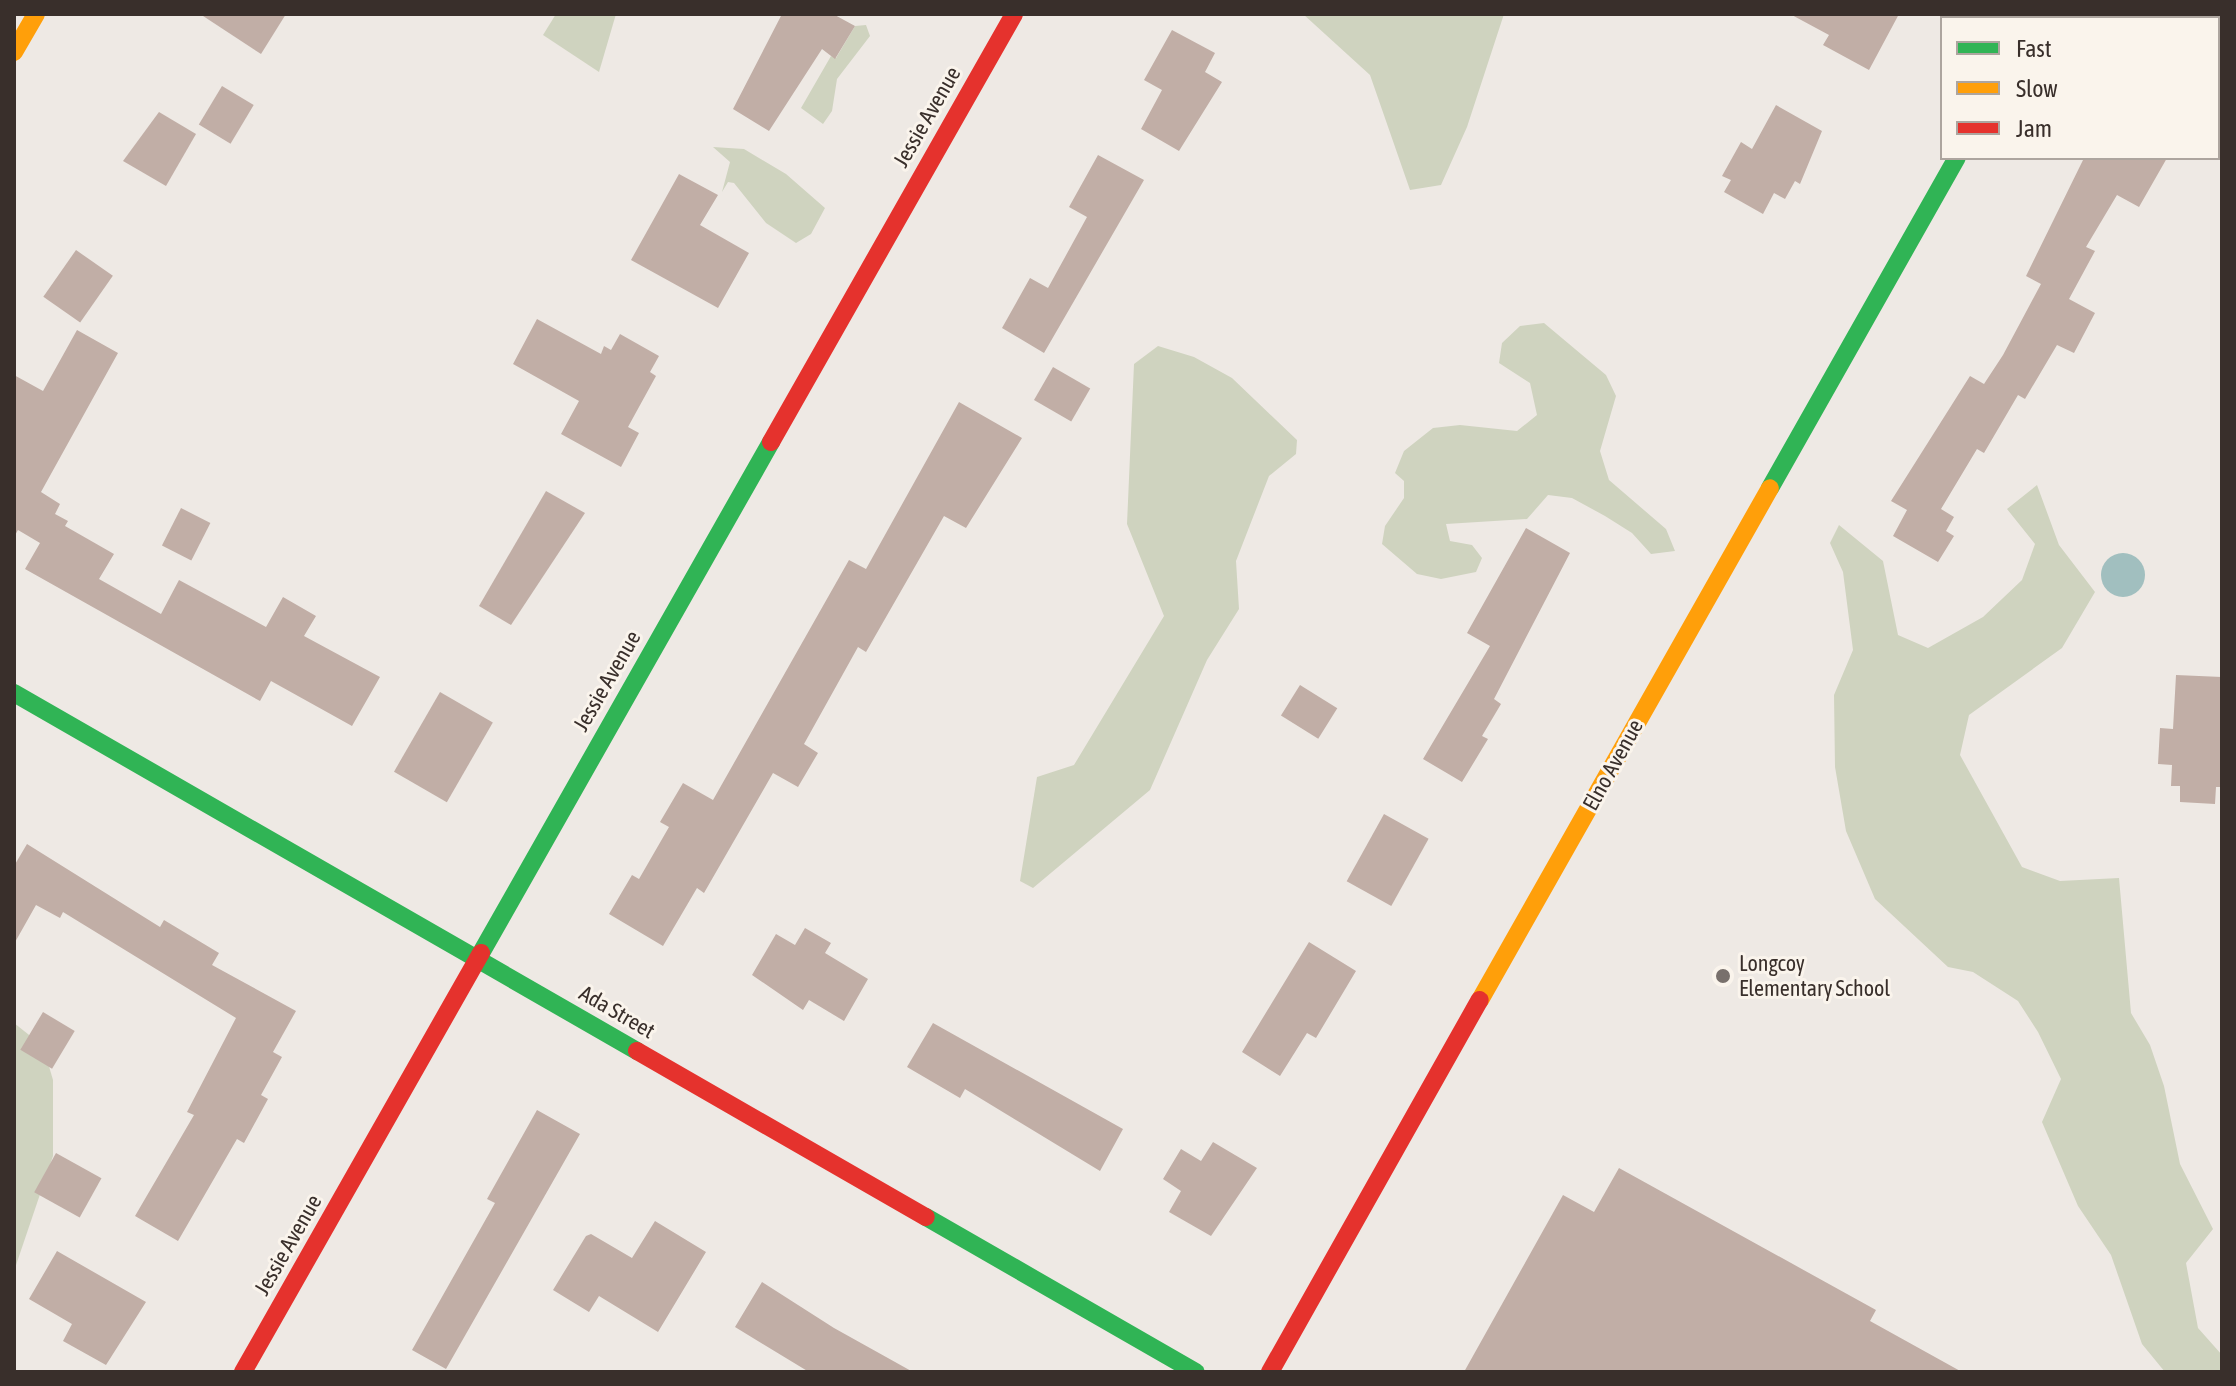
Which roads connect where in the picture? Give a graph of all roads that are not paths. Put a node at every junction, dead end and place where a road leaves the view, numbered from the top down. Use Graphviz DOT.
graph roads {
  1 [pos="36,14"];
  2 [pos="1014,14"];
  3 [pos="14,52"];
  4 [pos="1956,160"];
  5 [pos="14,693"];
  6 [pos="476,959"];
  7 [pos="243,1372"];
  8 [pos="1196,1372"];
  9 [pos="1270,1372"];
  1 -- 3 [label="street"];
  2 -- 6 [label="street, Jessie Avenue"];
  4 -- 9 [label="street, Elno Avenue"];
  5 -- 6 [label="street, Ada Street"];
  6 -- 7 [label="street, Jessie Avenue"];
  6 -- 8 [label="street, Ada Street"];
}
